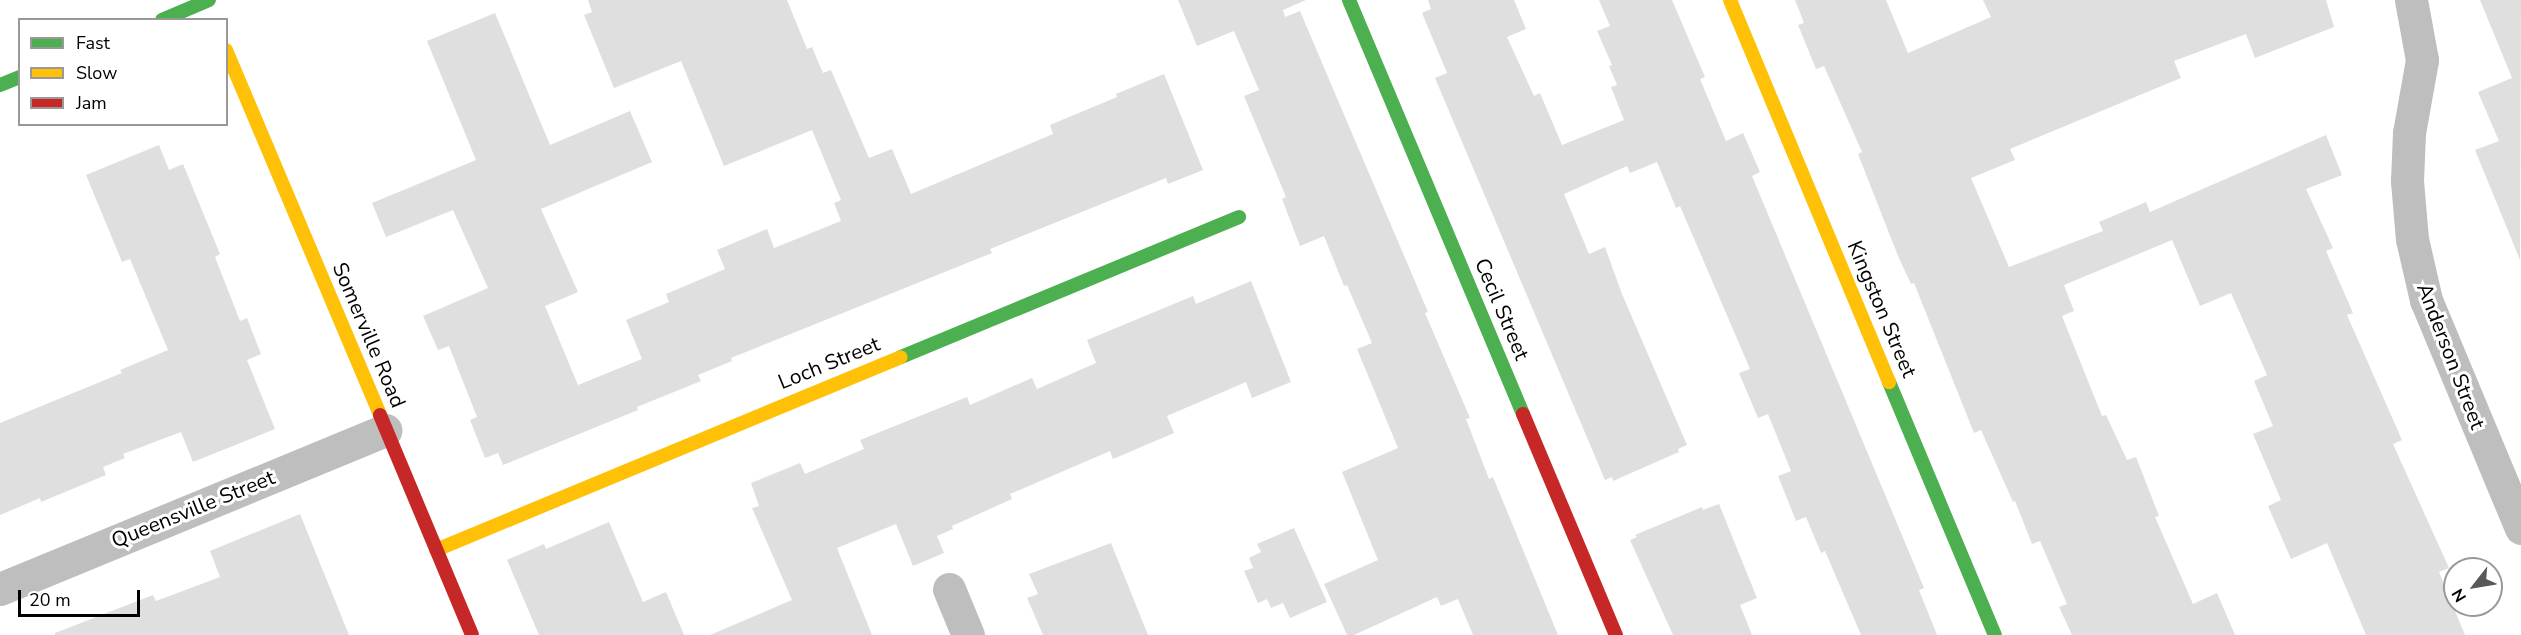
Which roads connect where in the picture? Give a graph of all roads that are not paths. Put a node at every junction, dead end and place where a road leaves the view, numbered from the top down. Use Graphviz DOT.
graph roads {
  1 [pos="1349,0"];
  2 [pos="1730,0"];
  3 [pos="2411,0"];
  4 [pos="207,3"];
  5 [pos="167,18"];
  6 [pos="228,55"];
  7 [pos="18,78"];
  8 [pos="0,85"];
  9 [pos="1239,217"];
  10 [pos="387,430"];
  11 [pos="2521,528"];
  12 [pos="436,550"];
  13 [pos="0,589"];
  14 [pos="949,589"];
  15 [pos="472,635"];
  16 [pos="968,635"];
  17 [pos="1617,635"];
  18 [pos="1995,635"];
  1 -- 17 [label="street, Cecil Street"];
  2 -- 18 [label="street, Kingston Street"];
  3 -- 11 [label="street, Anderson Street"];
  4 -- 5 [label="street"];
  6 -- 10 [label="street, Somerville Road"];
  7 -- 8 [label="street"];
  9 -- 12 [label="street, Loch Street"];
  10 -- 12 [label="street, Somerville Road"];
  10 -- 13 [label="street, Queensville Street"];
  12 -- 15 [label="street, Somerville Road"];
  14 -- 16 [label="street"];
}
